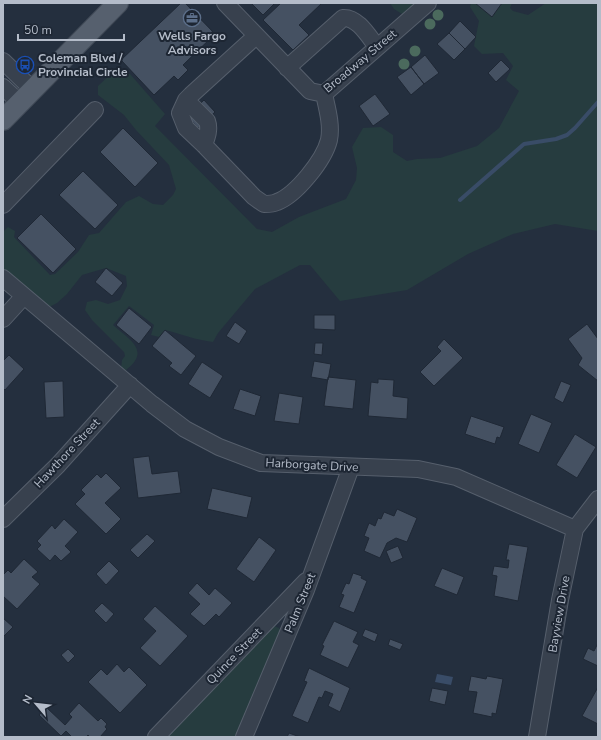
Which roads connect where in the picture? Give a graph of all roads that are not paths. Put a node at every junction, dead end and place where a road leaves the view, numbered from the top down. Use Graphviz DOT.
graph roads {
  1 [pos="118,3"];
  2 [pos="225,3"];
  3 [pos="428,3"];
  4 [pos="256,36"];
  5 [pos="377,47"];
  6 [pos="3,61"];
  7 [pos="287,68"];
  8 [pos="3,87"];
  9 [pos="324,94"];
  10 [pos="26,96"];
  11 [pos="94,110"];
  12 [pos="3,120"];
  13 [pos="3,205"];
  14 [pos="3,278"];
  15 [pos="24,296"];
  16 [pos="3,319"];
  17 [pos="130,385"];
  18 [pos="351,467"];
  19 [pos="598,499"];
  20 [pos="3,519"];
  21 [pos="575,529"];
  22 [pos="312,576"];
  23 [pos="156,737"];
  24 [pos="244,737"];
  25 [pos="537,737"];
  1 -- 10 [label="main road"];
  2 -- 4 [label="street, Broadway Street"];
  3 -- 5 [label="street, Broadway Street"];
  4 -- 7 [label="street, Broadway Street"];
  4 -- 9 [label="street"];
  5 -- 7 [label="street"];
  5 -- 9 [label="street, Broadway Street"];
  6 -- 10 [label="street"];
  7 -- 9 [label="street, Broadway Street"];
  8 -- 10 [label="street"];
  10 -- 12 [label="main road"];
  11 -- 13 [label="street"];
  14 -- 15 [label="street, Harborgate Drive"];
  15 -- 16 [label="street"];
  15 -- 17 [label="street, Harborgate Drive"];
  17 -- 18 [label="street, Harborgate Drive"];
  17 -- 20 [label="street, Hawthore Street"];
  18 -- 21 [label="street, Harborgate Drive"];
  18 -- 22 [label="street, Palm Street"];
  19 -- 21 [label="street, Bayview Drive"];
  21 -- 25 [label="street, Bayview Drive"];
  22 -- 23 [label="street, Quince Street"];
  22 -- 24 [label="street, Palm Street"];
}
